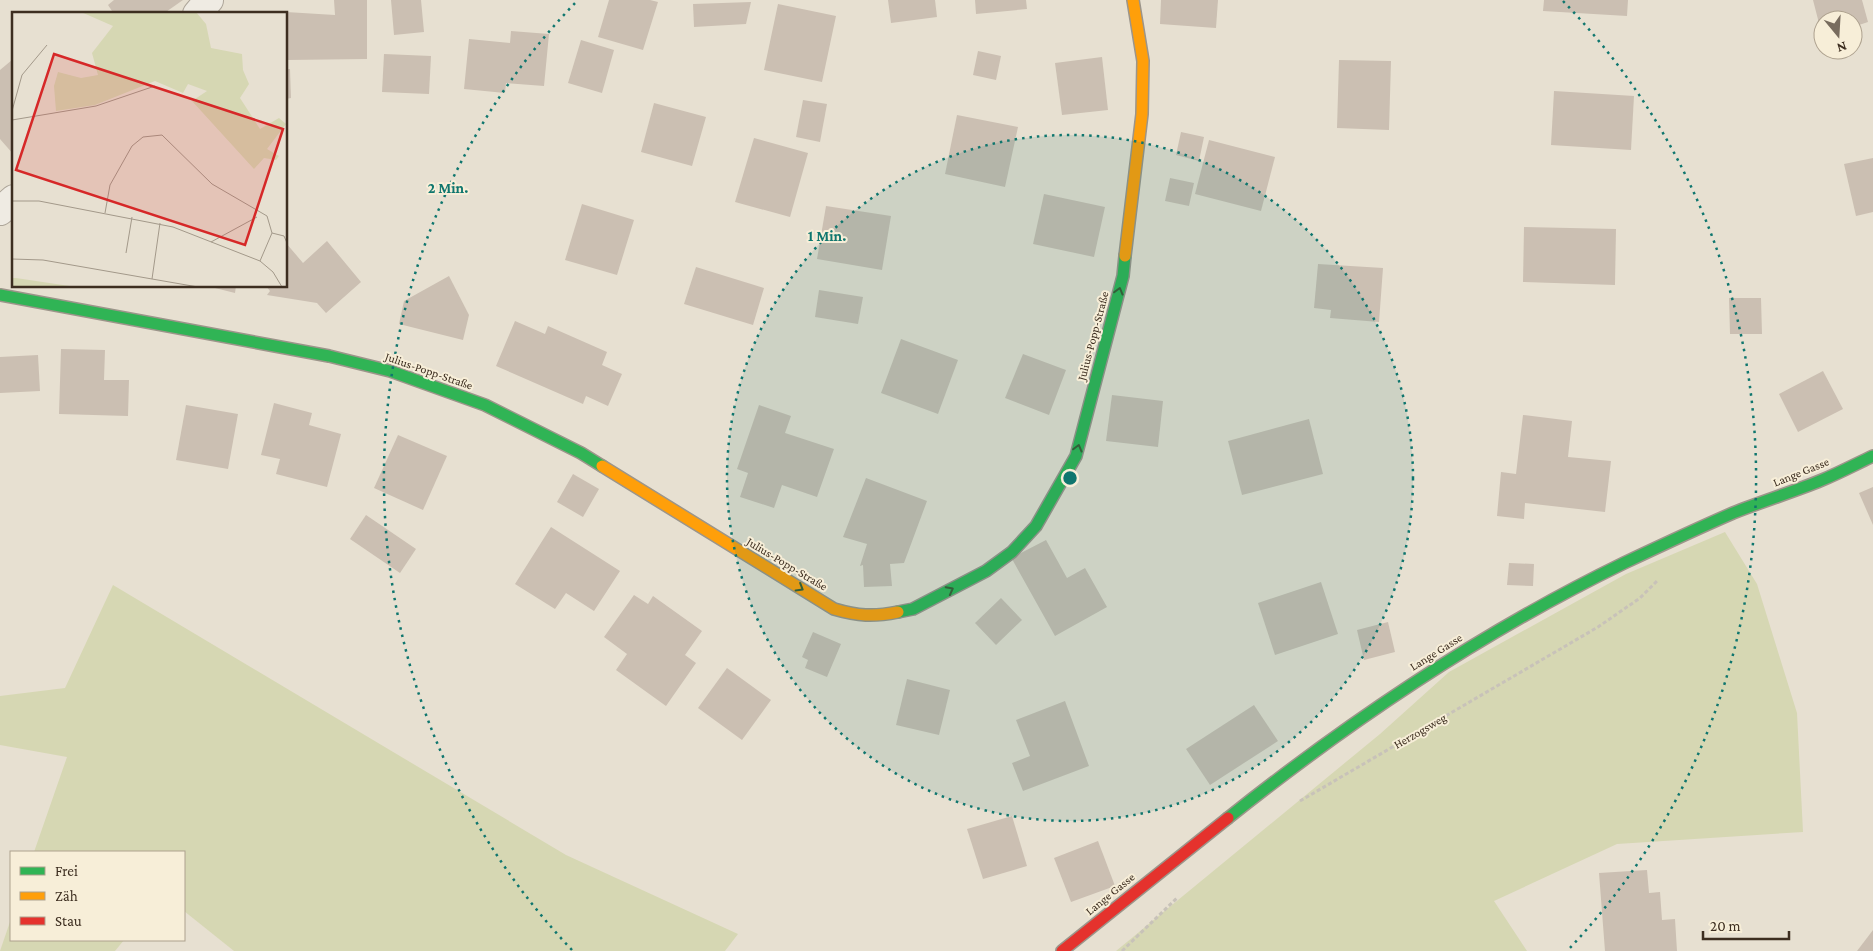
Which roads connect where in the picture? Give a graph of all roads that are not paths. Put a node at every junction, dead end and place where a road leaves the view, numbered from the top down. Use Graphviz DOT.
graph roads {
  1 [pos="209,0"];
  2 [pos="1133,0"];
  3 [pos="199,12"];
  4 [pos="12,201"];
  5 [pos="0,211"];
  6 [pos="0,295"];
  7 [pos="1873,456"];
  8 [pos="1062,951"];
  1 -- 3 [label="street"];
  6 -- 2 [label="street, Julius-Popp-Straße, one-way"];
  4 -- 5 [label="street"];
  7 -- 8 [label="street, Lange Gasse"];
}
